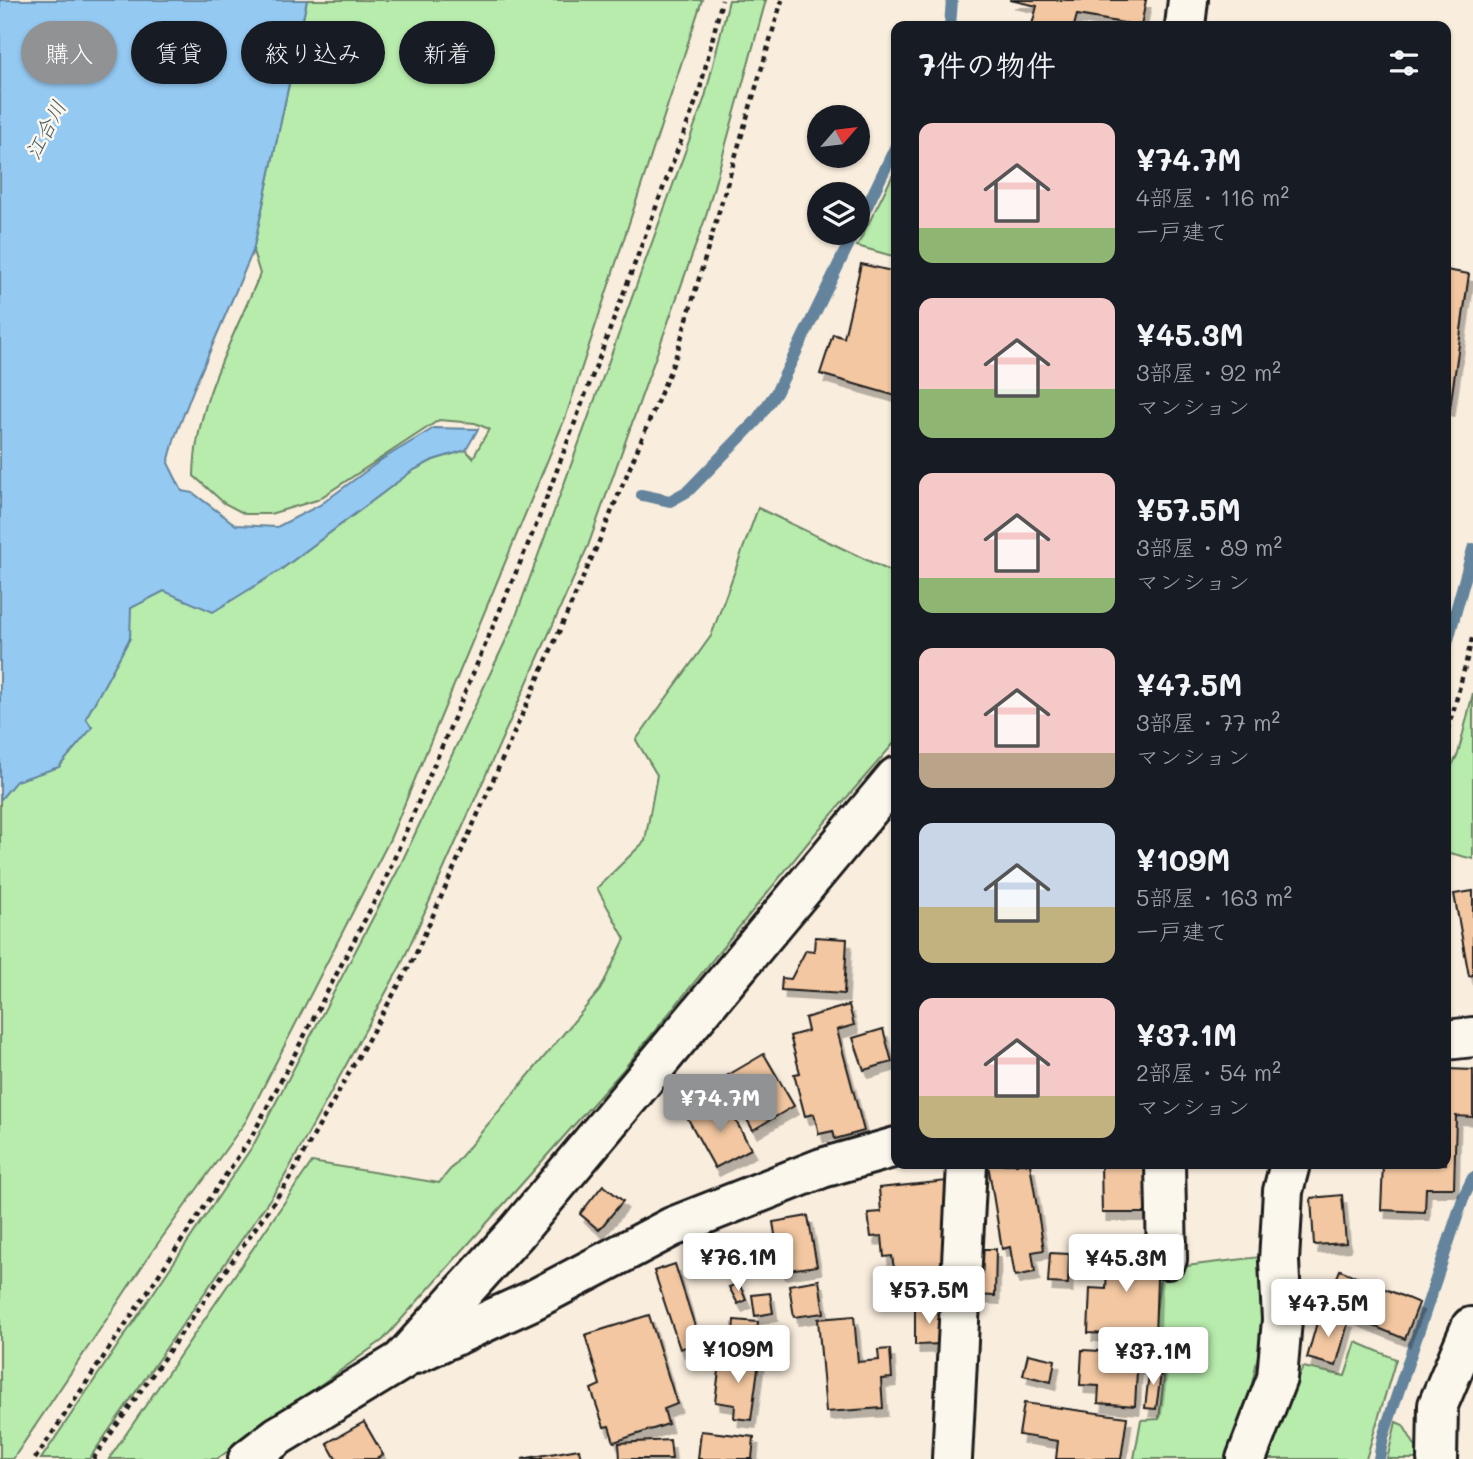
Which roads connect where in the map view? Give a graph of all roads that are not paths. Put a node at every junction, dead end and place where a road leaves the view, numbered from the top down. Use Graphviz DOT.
graph roads {
  1 [pos="1188,0"];
  2 [pos="1186,21"];
  3 [pos="891,783"];
  4 [pos="1473,1037"];
  5 [pos="1451,1039"];
  6 [pos="891,1148"];
  7 [pos="967,1169"];
  8 [pos="1165,1169"];
  9 [pos="1289,1169"];
  10 [pos="1167,1259"];
  11 [pos="1471,1327"];
  12 [pos="401,1361"];
  13 [pos="248,1459"];
  14 [pos="952,1459"];
  15 [pos="1246,1459"];
  16 [pos="1437,1459"];
  1 -- 2 [label="street"];
  3 -- 12 [label="street"];
  4 -- 5 [label="street"];
  6 -- 12 [label="street"];
  7 -- 14 [label="street"];
  8 -- 10 [label="street"];
  9 -- 15 [label="street"];
  11 -- 16 [label="street"];
  12 -- 13 [label="street"];
}
